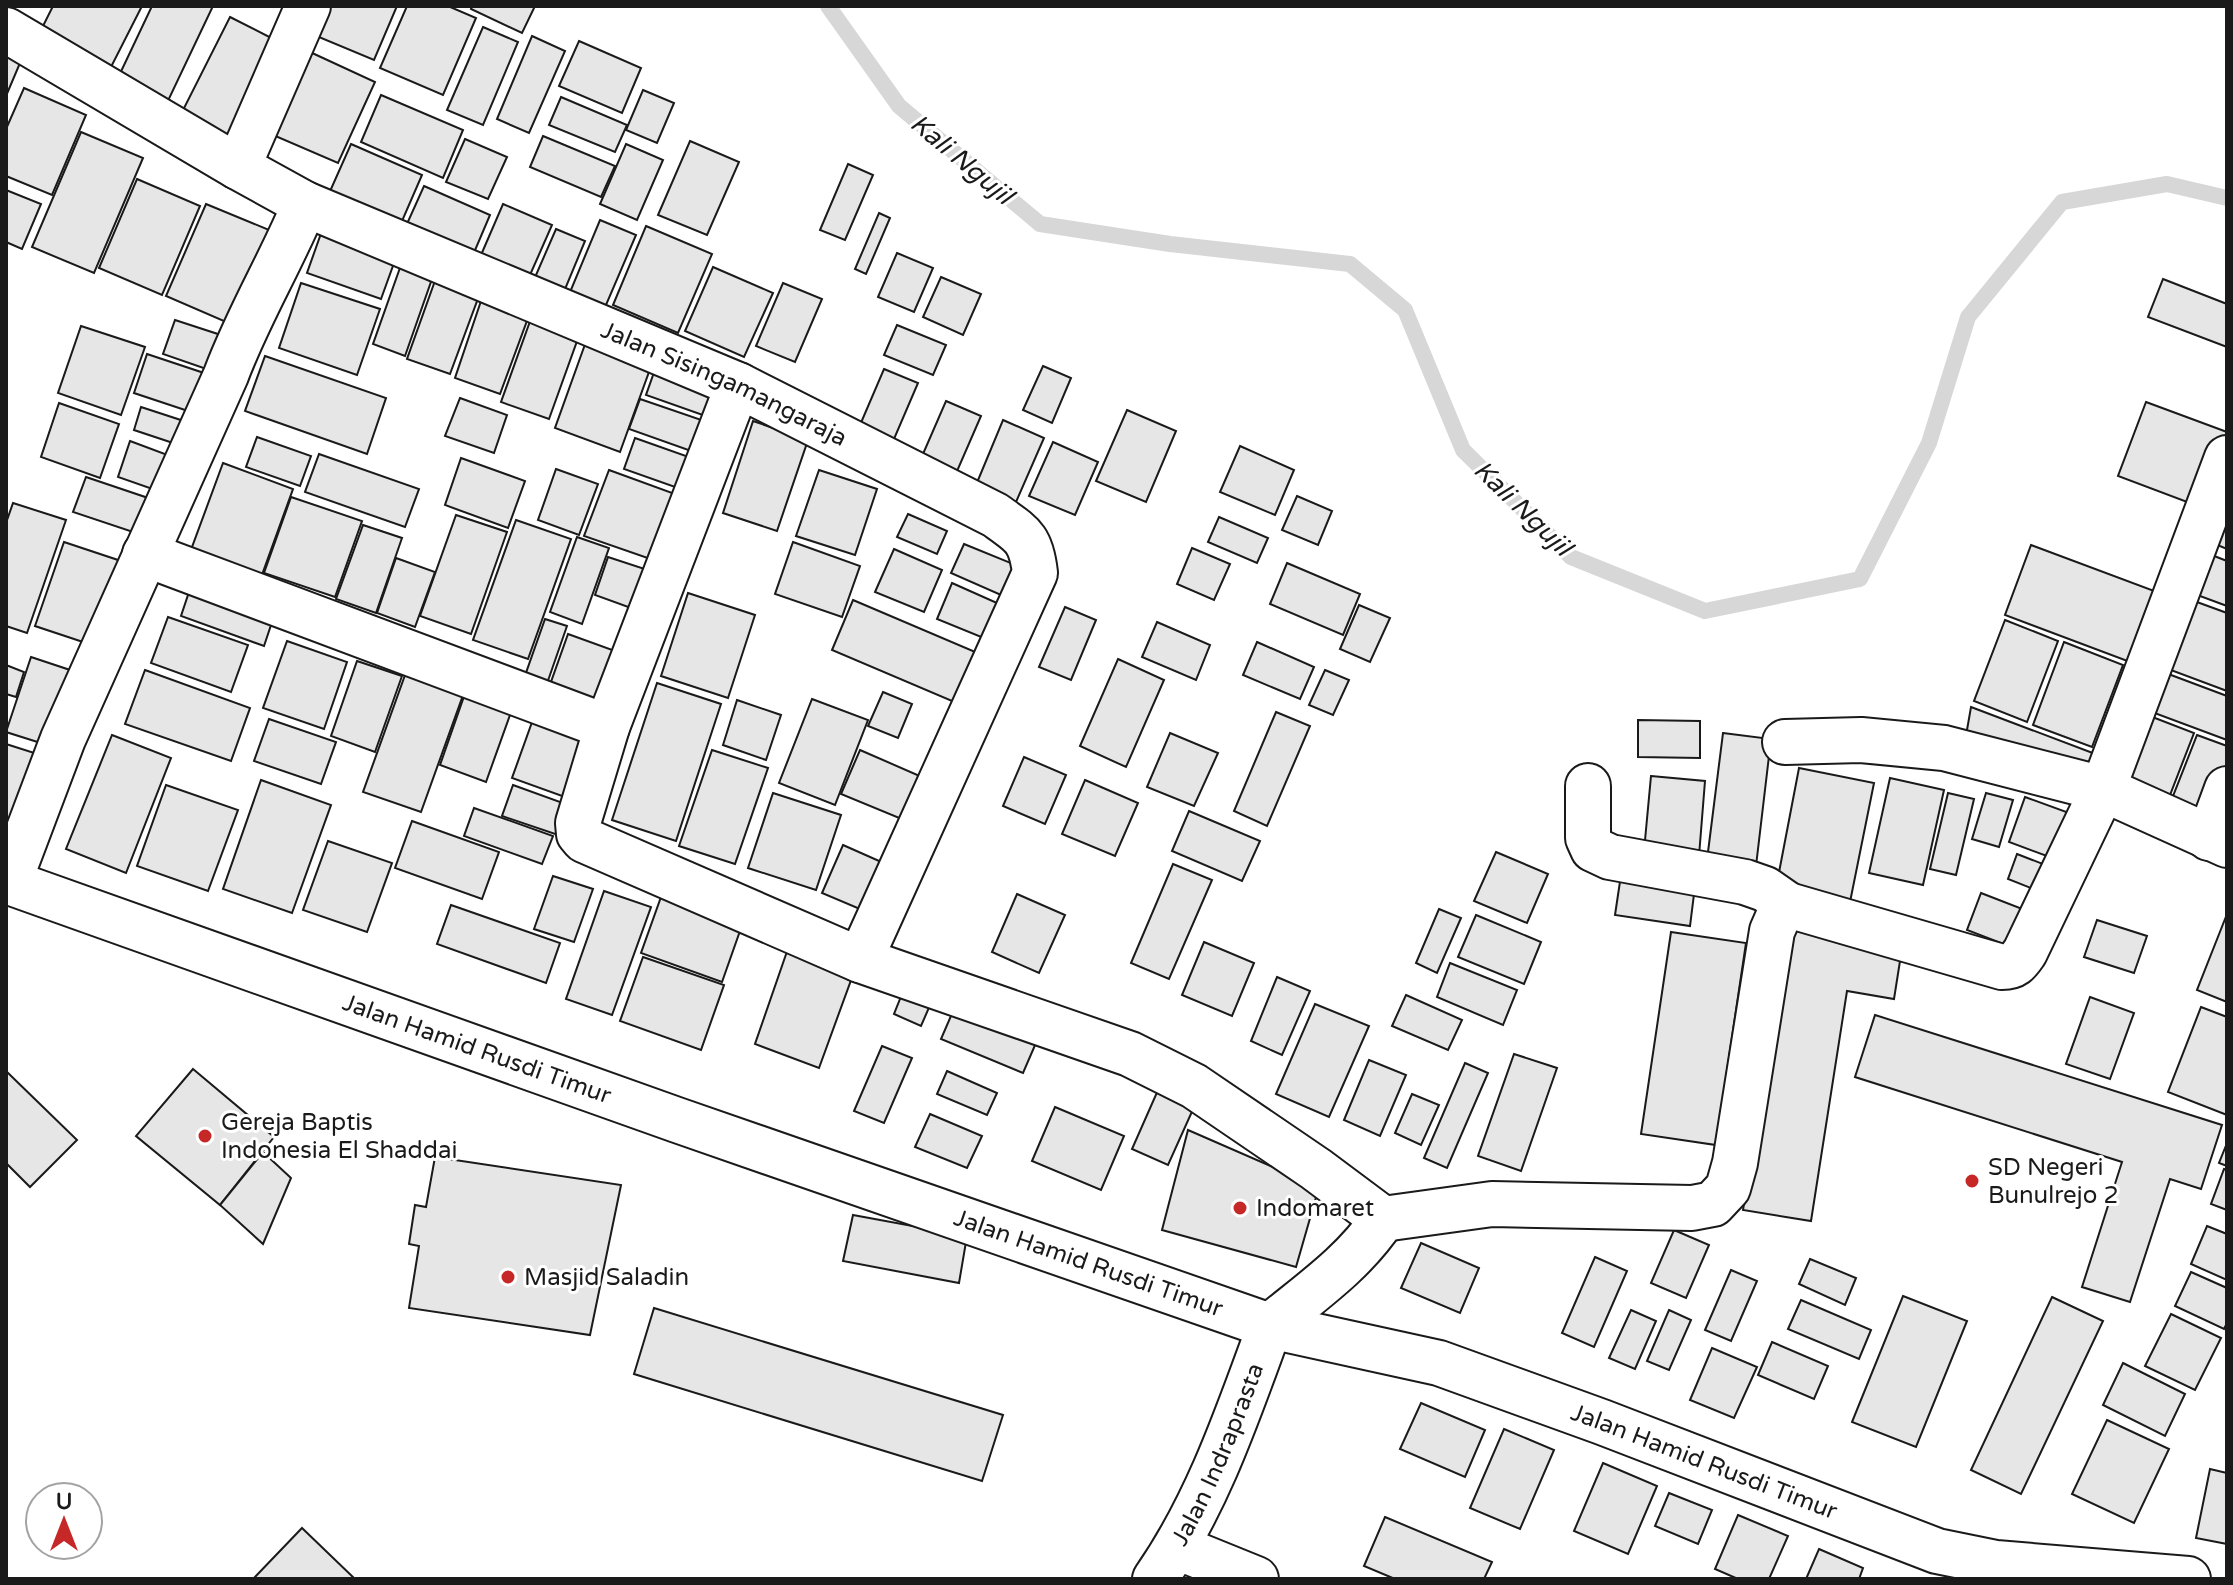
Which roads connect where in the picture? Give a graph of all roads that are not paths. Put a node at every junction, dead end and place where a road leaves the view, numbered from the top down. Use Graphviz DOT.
graph roads {
  1 [pos="308,6"];
  2 [pos="6,30"];
  3 [pos="238,167"];
  4 [pos="305,204"];
  5 [pos="738,385"];
  6 [pos="2227,458"];
  7 [pos="145,554"];
  8 [pos="607,727"];
  9 [pos="1785,742"];
  10 [pos="1588,786"];
  11 [pos="2103,789"];
  12 [pos="2227,789"];
  13 [pos="2218,842"];
  14 [pos="8,881"];
  15 [pos="1788,905"];
  16 [pos="860,960"];
  17 [pos="1383,1219"];
  18 [pos="1270,1326"];
  19 [pos="1166,1563"];
  20 [pos="1256,1579"];
  21 [pos="2188,1579"];
  1 -- 3 [label="street"];
  2 -- 3 [label="street, Jalan Sisingamangaraja"];
  3 -- 4 [label="street, Jalan Sisingamangaraja"];
  4 -- 5 [label="street, Jalan Sisingamangaraja"];
  4 -- 7 [label="street"];
  5 -- 8 [label="street"];
  5 -- 16 [label="street, Jalan Sisingamangaraja"];
  6 -- 11 [label="street"];
  7 -- 8 [label="street"];
  7 -- 14 [label="street"];
  8 -- 16 [label="street"];
  9 -- 11 [label="street"];
  10 -- 15 [label="street"];
  11 -- 13 [label="street"];
  11 -- 15 [label="street"];
  12 -- 13 [label="street"];
  14 -- 18 [label="street, Jalan Hamid Rusdi Timur"];
  15 -- 17 [label="street"];
  16 -- 17 [label="street"];
  17 -- 18 [label="street"];
  18 -- 19 [label="street, Jalan Indraprasta"];
  18 -- 21 [label="street, Jalan Hamid Rusdi Timur"];
  19 -- 20 [label="street"];
}
